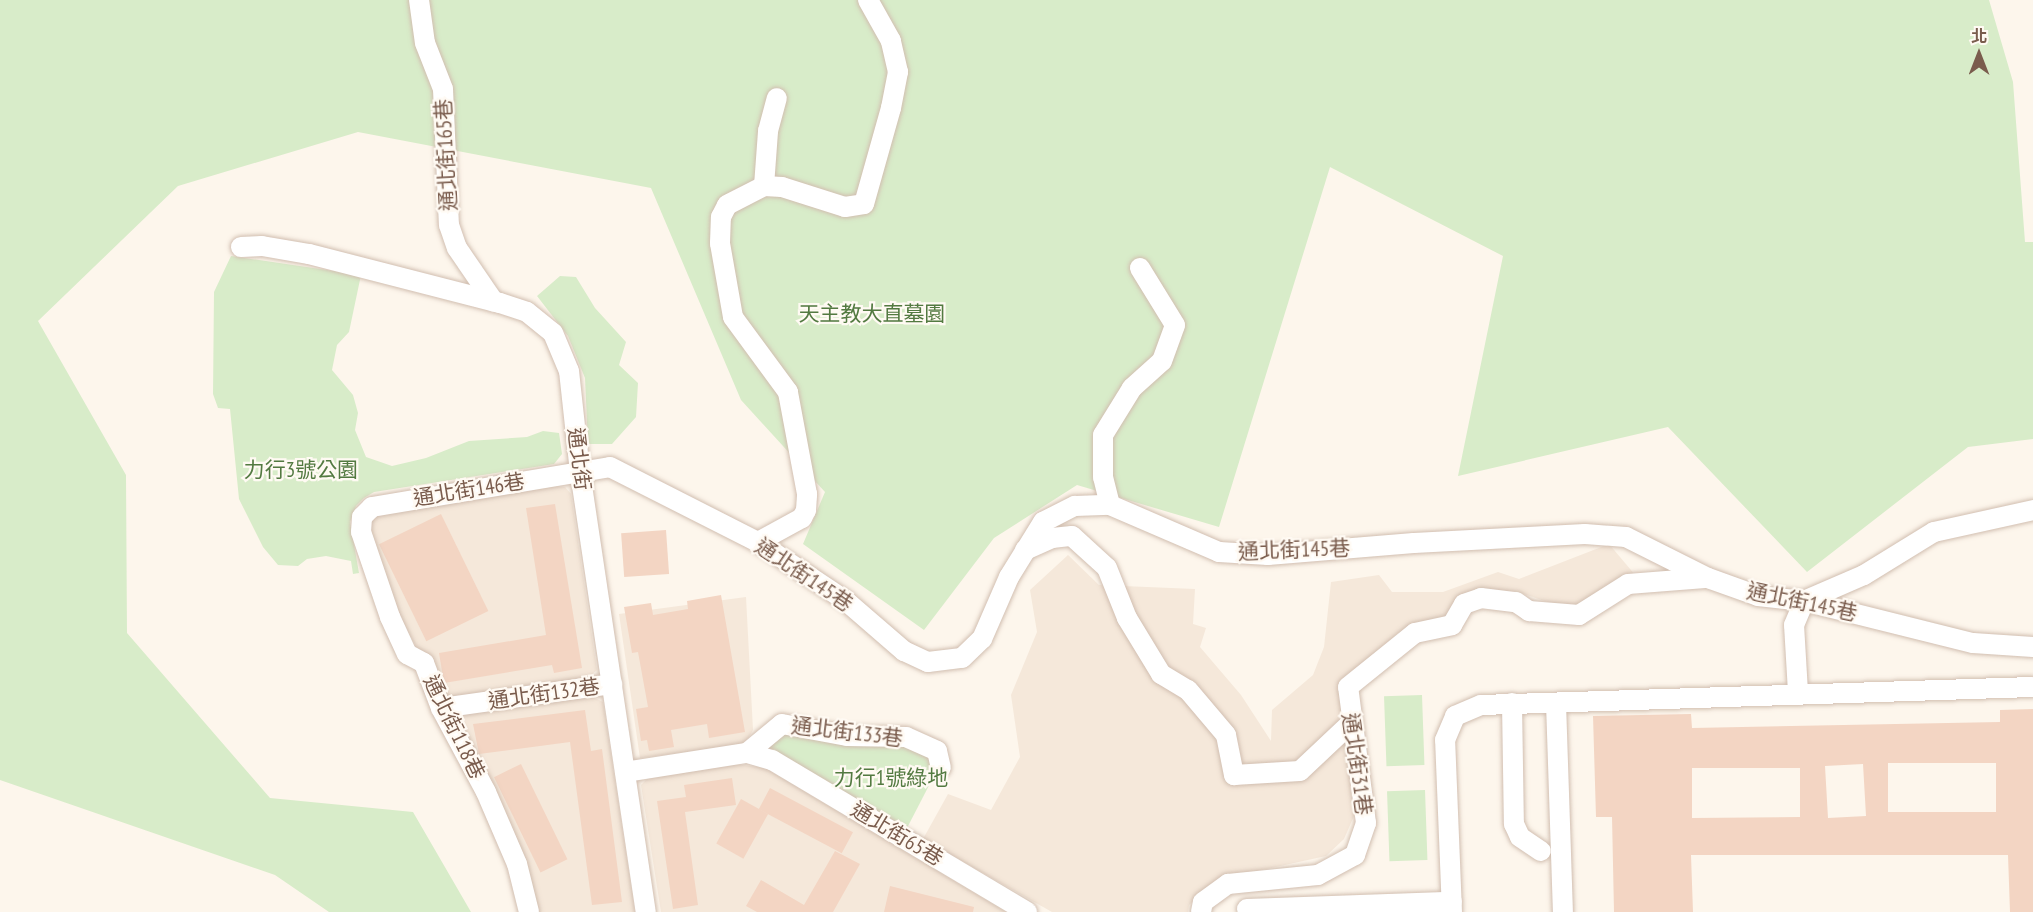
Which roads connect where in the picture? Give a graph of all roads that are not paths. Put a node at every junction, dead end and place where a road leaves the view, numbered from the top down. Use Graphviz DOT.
graph roads {
  1 [pos="419,0"];
  2 [pos="868,0"];
  3 [pos="777,98"];
  4 [pos="764,186"];
  5 [pos="241,247"];
  6 [pos="1140,268"];
  7 [pos="494,302"];
  8 [pos="580,472"];
  9 [pos="1110,505"];
  10 [pos="2033,510"];
  11 [pos="362,517"];
  12 [pos="758,542"];
  13 [pos="1025,550"];
  14 [pos="1708,578"];
  15 [pos="1804,601"];
  16 [pos="2033,647"];
  17 [pos="612,684"];
  18 [pos="2033,687"];
  19 [pos="1798,692"];
  20 [pos="1512,703"];
  21 [pos="1556,703"];
  22 [pos="441,708"];
  23 [pos="1351,723"];
  24 [pos="747,753"];
  25 [pos="941,768"];
  26 [pos="625,772"];
  27 [pos="1541,851"];
  28 [pos="1452,907"];
  29 [pos="1247,909"];
  30 [pos="529,912"];
  31 [pos="646,912"];
  32 [pos="1027,912"];
  33 [pos="1201,912"];
  34 [pos="1563,912"];
  1 -- 7 [label="street, 通北街165巷"];
  2 -- 4 [label="street"];
  3 -- 4 [label="street"];
  4 -- 12 [label="street"];
  5 -- 7 [label="street, 通北街"];
  6 -- 9 [label="street"];
  7 -- 8 [label="street, 通北街"];
  8 -- 11 [label="street, 通北街146巷"];
  8 -- 12 [label="street, 通北街145巷"];
  8 -- 17 [label="street, 通北街"];
  9 -- 13 [label="street, 通北街145巷"];
  9 -- 14 [label="street, 通北街145巷"];
  10 -- 15 [label="street"];
  11 -- 22 [label="street, 通北街118巷"];
  12 -- 13 [label="street, 通北街145巷"];
  13 -- 23 [label="street"];
  14 -- 15 [label="street, 通北街145巷"];
  14 -- 23 [label="street, 通北街31巷"];
  15 -- 16 [label="street, 通北街145巷"];
  15 -- 19 [label="street"];
  17 -- 22 [label="street, 通北街132巷"];
  17 -- 26 [label="street, 通北街"];
  18 -- 19 [label="street"];
  19 -- 21 [label="street"];
  20 -- 21 [label="street"];
  20 -- 27 [label="street"];
  20 -- 28 [label="street"];
  21 -- 34 [label="street"];
  22 -- 30 [label="street, 通北街118巷"];
  23 -- 33 [label="street, 通北街31巷"];
  24 -- 25 [label="street, 通北街133巷"];
  24 -- 26 [label="street, 通北街65巷"];
  24 -- 32 [label="street, 通北街65巷"];
  26 -- 31 [label="street, 通北街"];
  28 -- 29 [label="street"];
}
